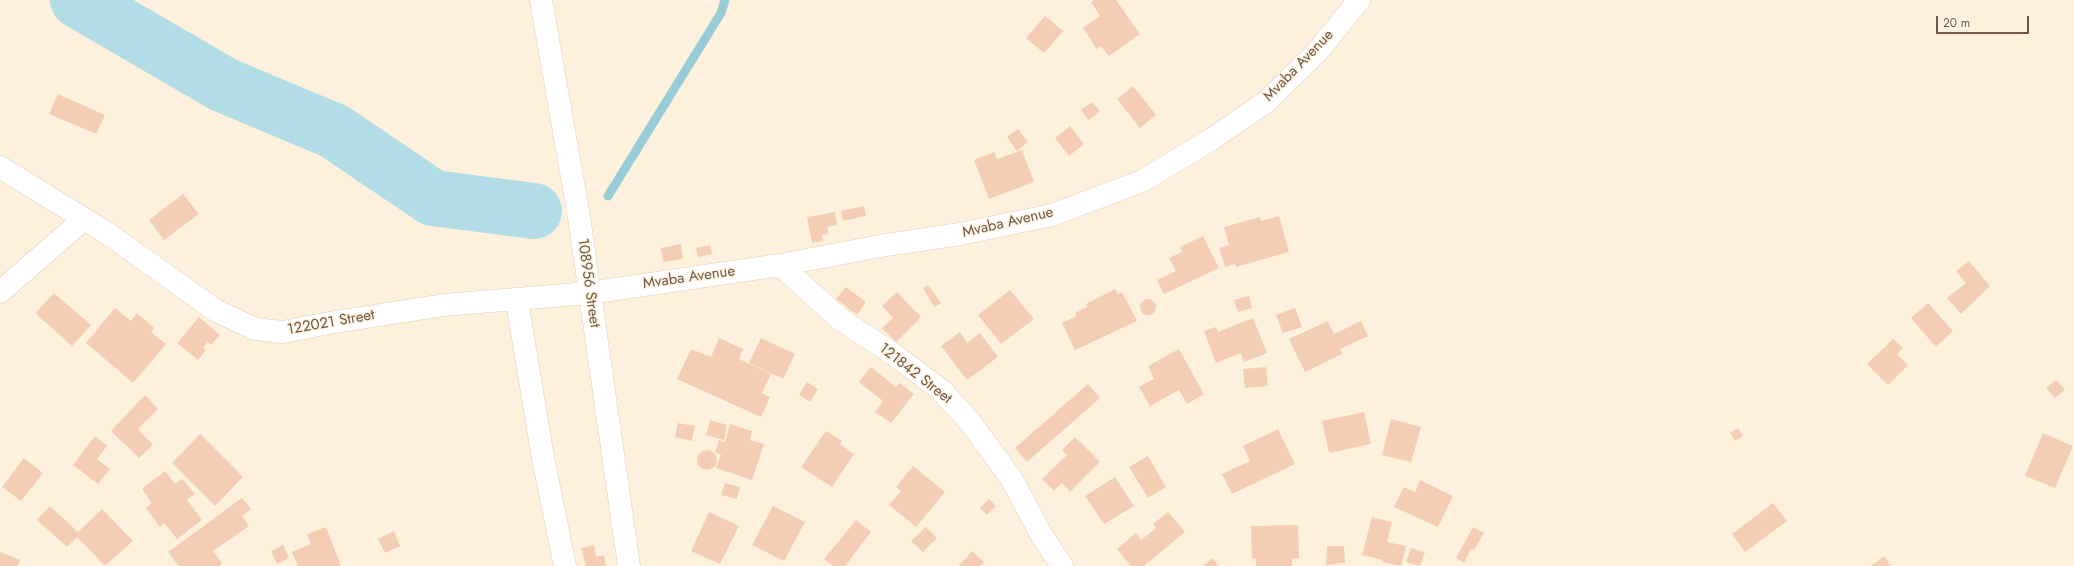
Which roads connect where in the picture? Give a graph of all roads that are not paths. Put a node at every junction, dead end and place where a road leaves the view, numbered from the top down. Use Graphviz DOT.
graph roads {
  1 [pos="541,0"];
  2 [pos="1359,0"];
  3 [pos="0,167"];
  4 [pos="84,219"];
  5 [pos="780,266"];
  6 [pos="0,292"];
  7 [pos="589,294"];
  8 [pos="517,300"];
  9 [pos="565,566"];
  10 [pos="629,566"];
  11 [pos="1062,566"];
  1 -- 7 [label="street, 108956 Street"];
  2 -- 5 [label="street, Mvaba Avenue"];
  3 -- 4 [label="street, 122021 Street"];
  4 -- 6 [label="street"];
  4 -- 8 [label="street, 122021 Street"];
  5 -- 7 [label="street, Mvaba Avenue"];
  5 -- 11 [label="street, 121842 Street"];
  7 -- 8 [label="street, 122021 Street"];
  7 -- 10 [label="street, 108956 Street"];
  8 -- 9 [label="street"];
}
